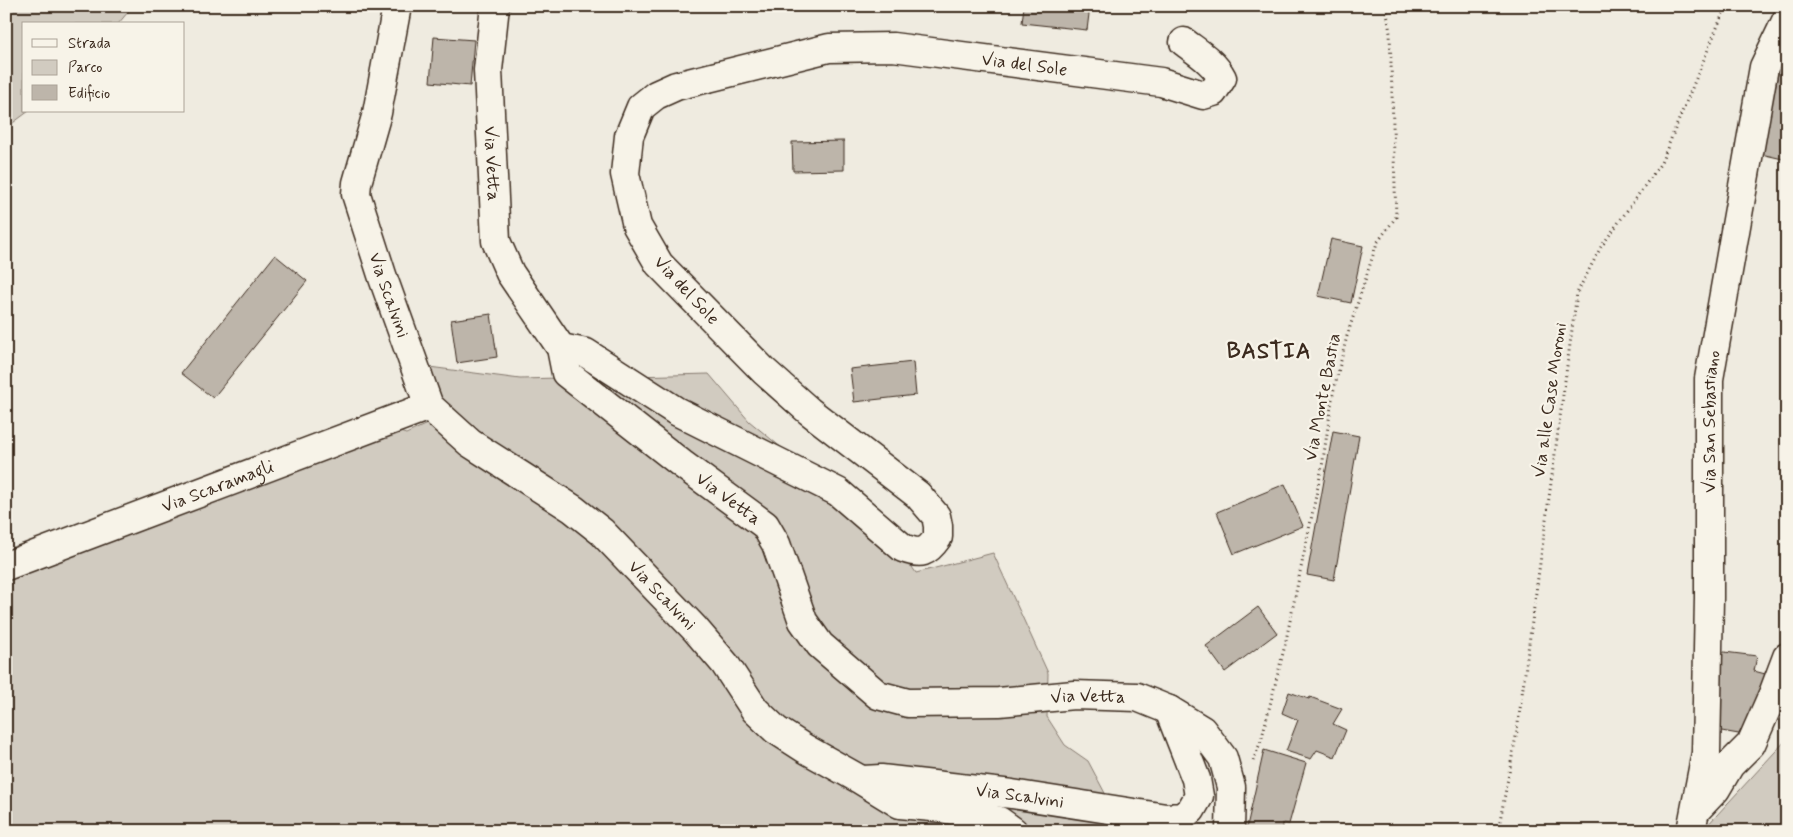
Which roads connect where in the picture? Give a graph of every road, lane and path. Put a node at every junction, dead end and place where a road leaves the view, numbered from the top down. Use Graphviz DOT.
graph roads {
  1 [pos="397,6"];
  2 [pos="494,6"];
  3 [pos="1386,6"];
  4 [pos="1726,6"];
  5 [pos="1787,19"];
  6 [pos="1184,42"];
  7 [pos="561,348"];
  8 [pos="429,406"];
  9 [pos="6,566"];
  10 [pos="1787,657"];
  11 [pos="1169,710"];
  12 [pos="861,780"];
  13 [pos="1231,787"];
  14 [pos="1693,820"];
  15 [pos="1013,831"];
  16 [pos="1230,831"];
  17 [pos="1498,831"];
  1 -- 8 [label="street, Via Scalvini"];
  2 -- 7 [label="street, Via Vetta"];
  3 -- 13 [label="path, Via Monte Bastia"];
  4 -- 17 [label="path, Via alle Case Moroni"];
  5 -- 14 [label="street, Via San Sebastiano"];
  6 -- 7 [label="street, Via del Sole"];
  7 -- 11 [label="street, Via Vetta"];
  8 -- 9 [label="street, Via Scaramagli"];
  8 -- 12 [label="street, Via Scalvini"];
  10 -- 14 [label="street"];
  11 -- 12 [label="street, Via Scalvini"];
  11 -- 13 [label="street, Via Vetta"];
  12 -- 15 [label="street"];
  13 -- 16 [label="street"];
}
